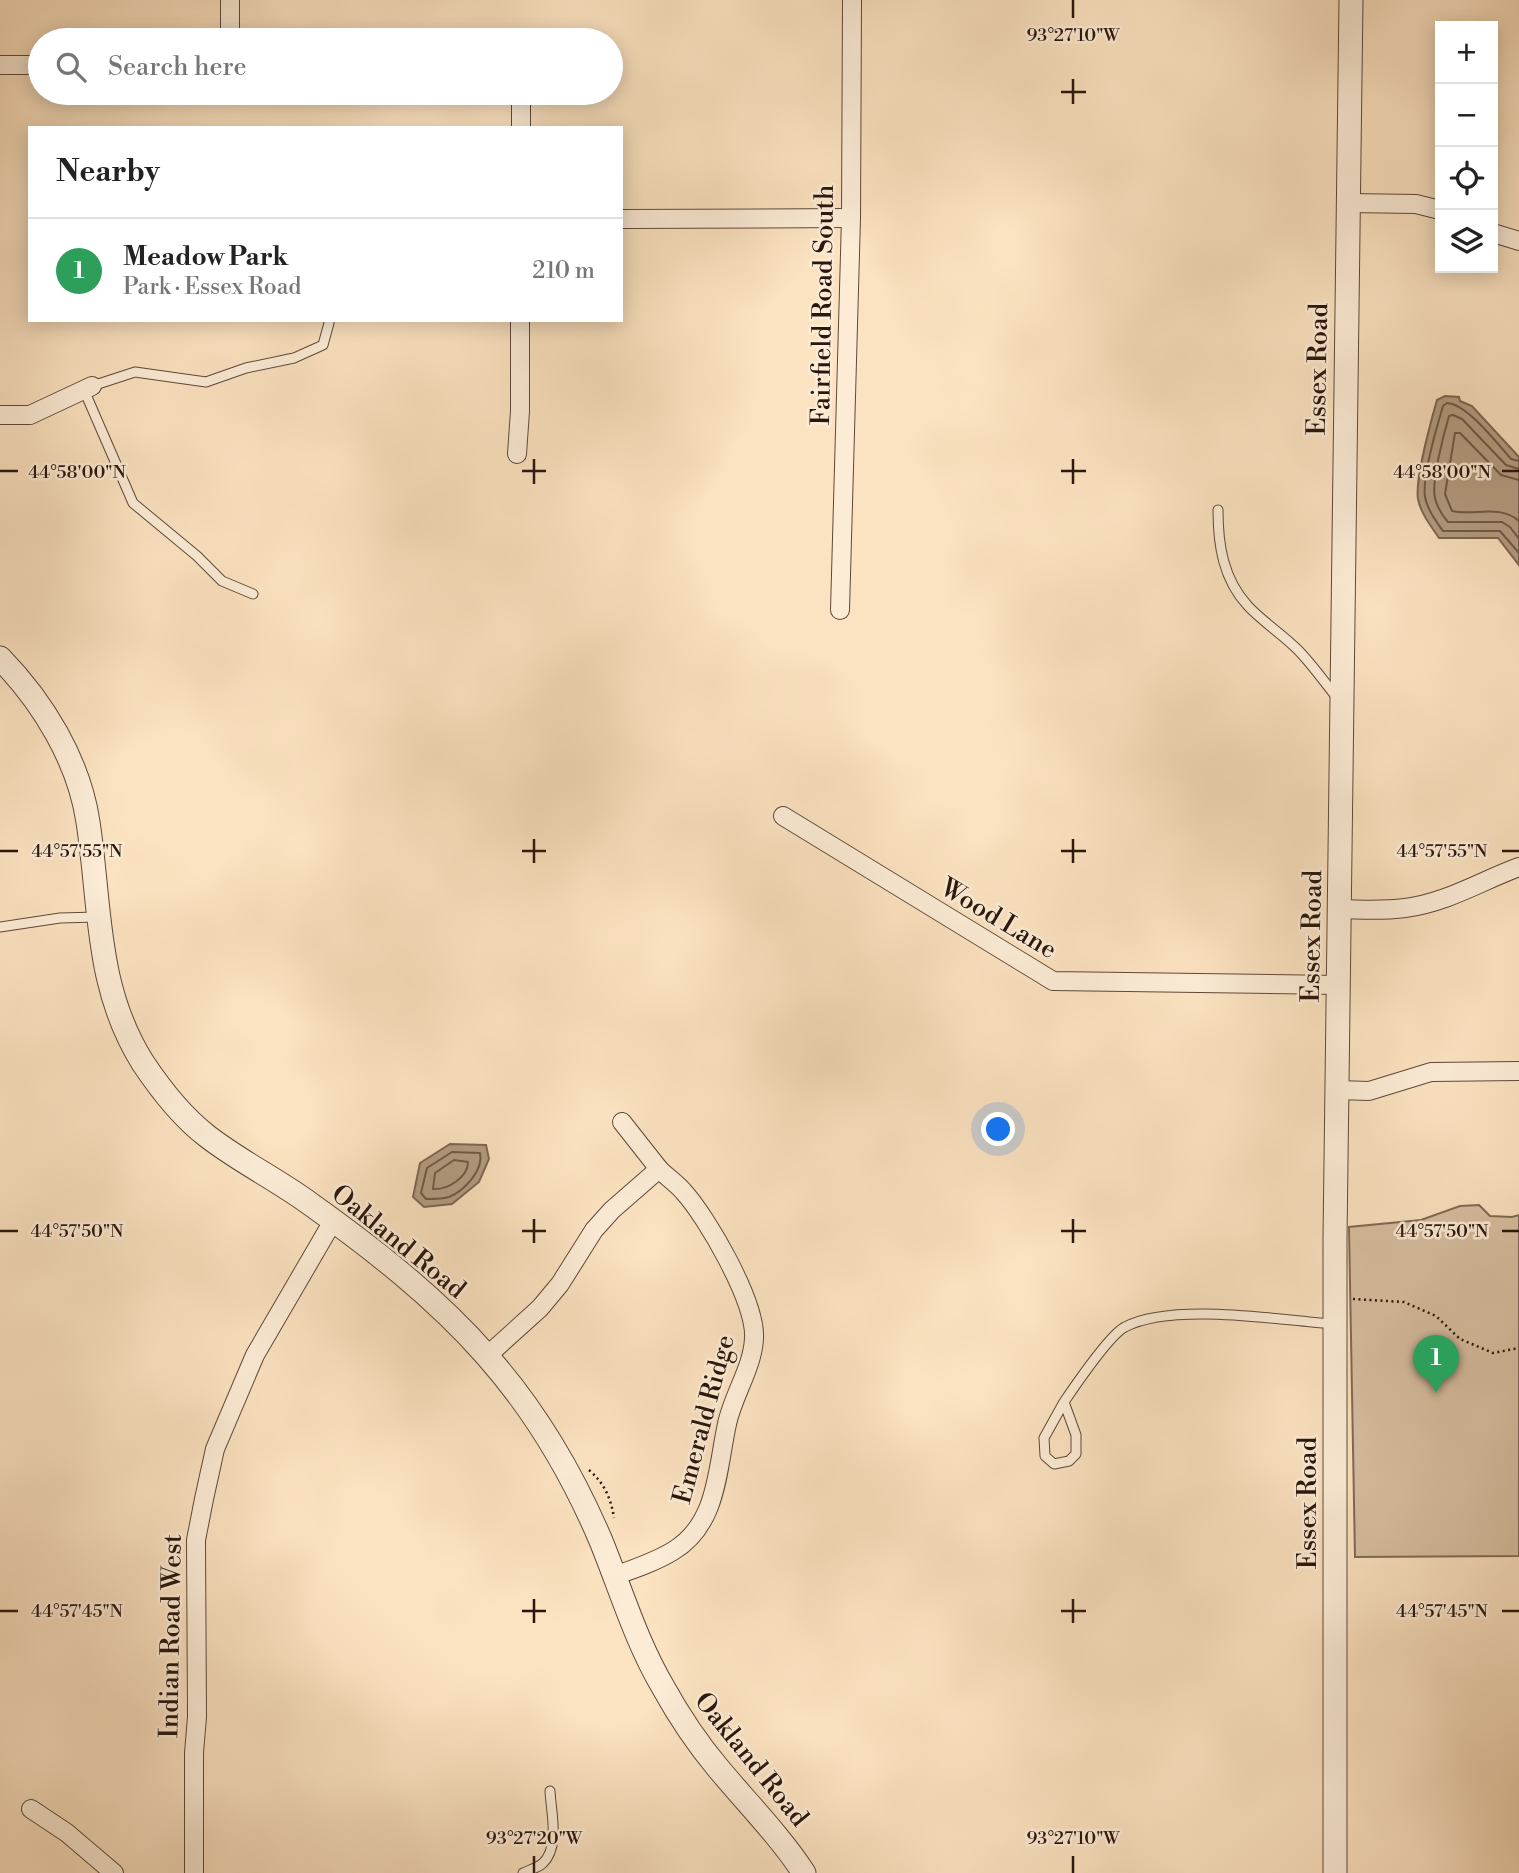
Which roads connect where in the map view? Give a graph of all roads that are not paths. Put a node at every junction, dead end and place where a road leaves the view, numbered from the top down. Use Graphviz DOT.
graph roads {
  1 [pos="230,0"];
  2 [pos="852,0"];
  3 [pos="1351,0"];
  4 [pos="230,28"];
  5 [pos="0,65"];
  6 [pos="28,65"];
  7 [pos="521,105"];
  8 [pos="521,126"];
  9 [pos="1348,203"];
  10 [pos="1435,209"];
  11 [pos="851,218"];
  12 [pos="623,219"];
  13 [pos="1498,235"];
  14 [pos="1519,241"];
  15 [pos="520,322"];
  16 [pos="329,323"];
  17 [pos="88,388"];
  18 [pos="0,415"];
  19 [pos="517,454"];
  20 [pos="1218,510"];
  21 [pos="253,594"];
  22 [pos="840,611"];
  23 [pos="0,658"];
  24 [pos="1342,703"];
  25 [pos="783,816"];
  26 [pos="1519,867"];
  27 [pos="1339,909"];
  28 [pos="98,917"];
  29 [pos="0,927"];
  30 [pos="1338,985"];
  31 [pos="1519,1071"];
  32 [pos="1337,1090"];
  33 [pos="622,1122"];
  34 [pos="659,1170"];
  35 [pos="333,1221"];
  36 [pos="1335,1325"];
  37 [pos="487,1356"];
  38 [pos="1064,1402"];
  39 [pos="614,1576"];
  40 [pos="550,1791"];
  41 [pos="31,1809"];
  42 [pos="114,1873"];
  43 [pos="194,1873"];
  44 [pos="523,1873"];
  45 [pos="804,1873"];
  46 [pos="1335,1873"];
  1 -- 4 [label="street"];
  2 -- 11 [label="street, Fairfield Road South"];
  3 -- 9 [label="street, Essex Road"];
  5 -- 6 [label="street"];
  7 -- 8 [label="street"];
  9 -- 10 [label="street"];
  9 -- 24 [label="street, Essex Road"];
  11 -- 12 [label="street"];
  11 -- 22 [label="street, Fairfield Road South"];
  13 -- 14 [label="street"];
  15 -- 19 [label="street"];
  16 -- 17 [label="lane"];
  17 -- 18 [label="street"];
  17 -- 21 [label="lane"];
  20 -- 24 [label="lane"];
  23 -- 28 [label="street, Oakland Road"];
  24 -- 27 [label="street, Essex Road"];
  25 -- 30 [label="street, Wood Lane"];
  26 -- 27 [label="street"];
  27 -- 30 [label="street, Essex Road"];
  28 -- 29 [label="lane"];
  28 -- 35 [label="street, Oakland Road"];
  30 -- 32 [label="street, Essex Road"];
  31 -- 32 [label="street"];
  32 -- 36 [label="street, Essex Road"];
  33 -- 34 [label="street, Emerald Ridge"];
  34 -- 37 [label="street"];
  34 -- 39 [label="street, Emerald Ridge"];
  35 -- 37 [label="street, Oakland Road"];
  35 -- 43 [label="street, Indian Road West"];
  36 -- 38 [label="lane"];
  36 -- 46 [label="street, Essex Road"];
  37 -- 39 [label="street, Oakland Road"];
  38 -- 38 [label="lane"];
  39 -- 45 [label="street, Oakland Road"];
  40 -- 44 [label="lane"];
  41 -- 42 [label="street"];
}
